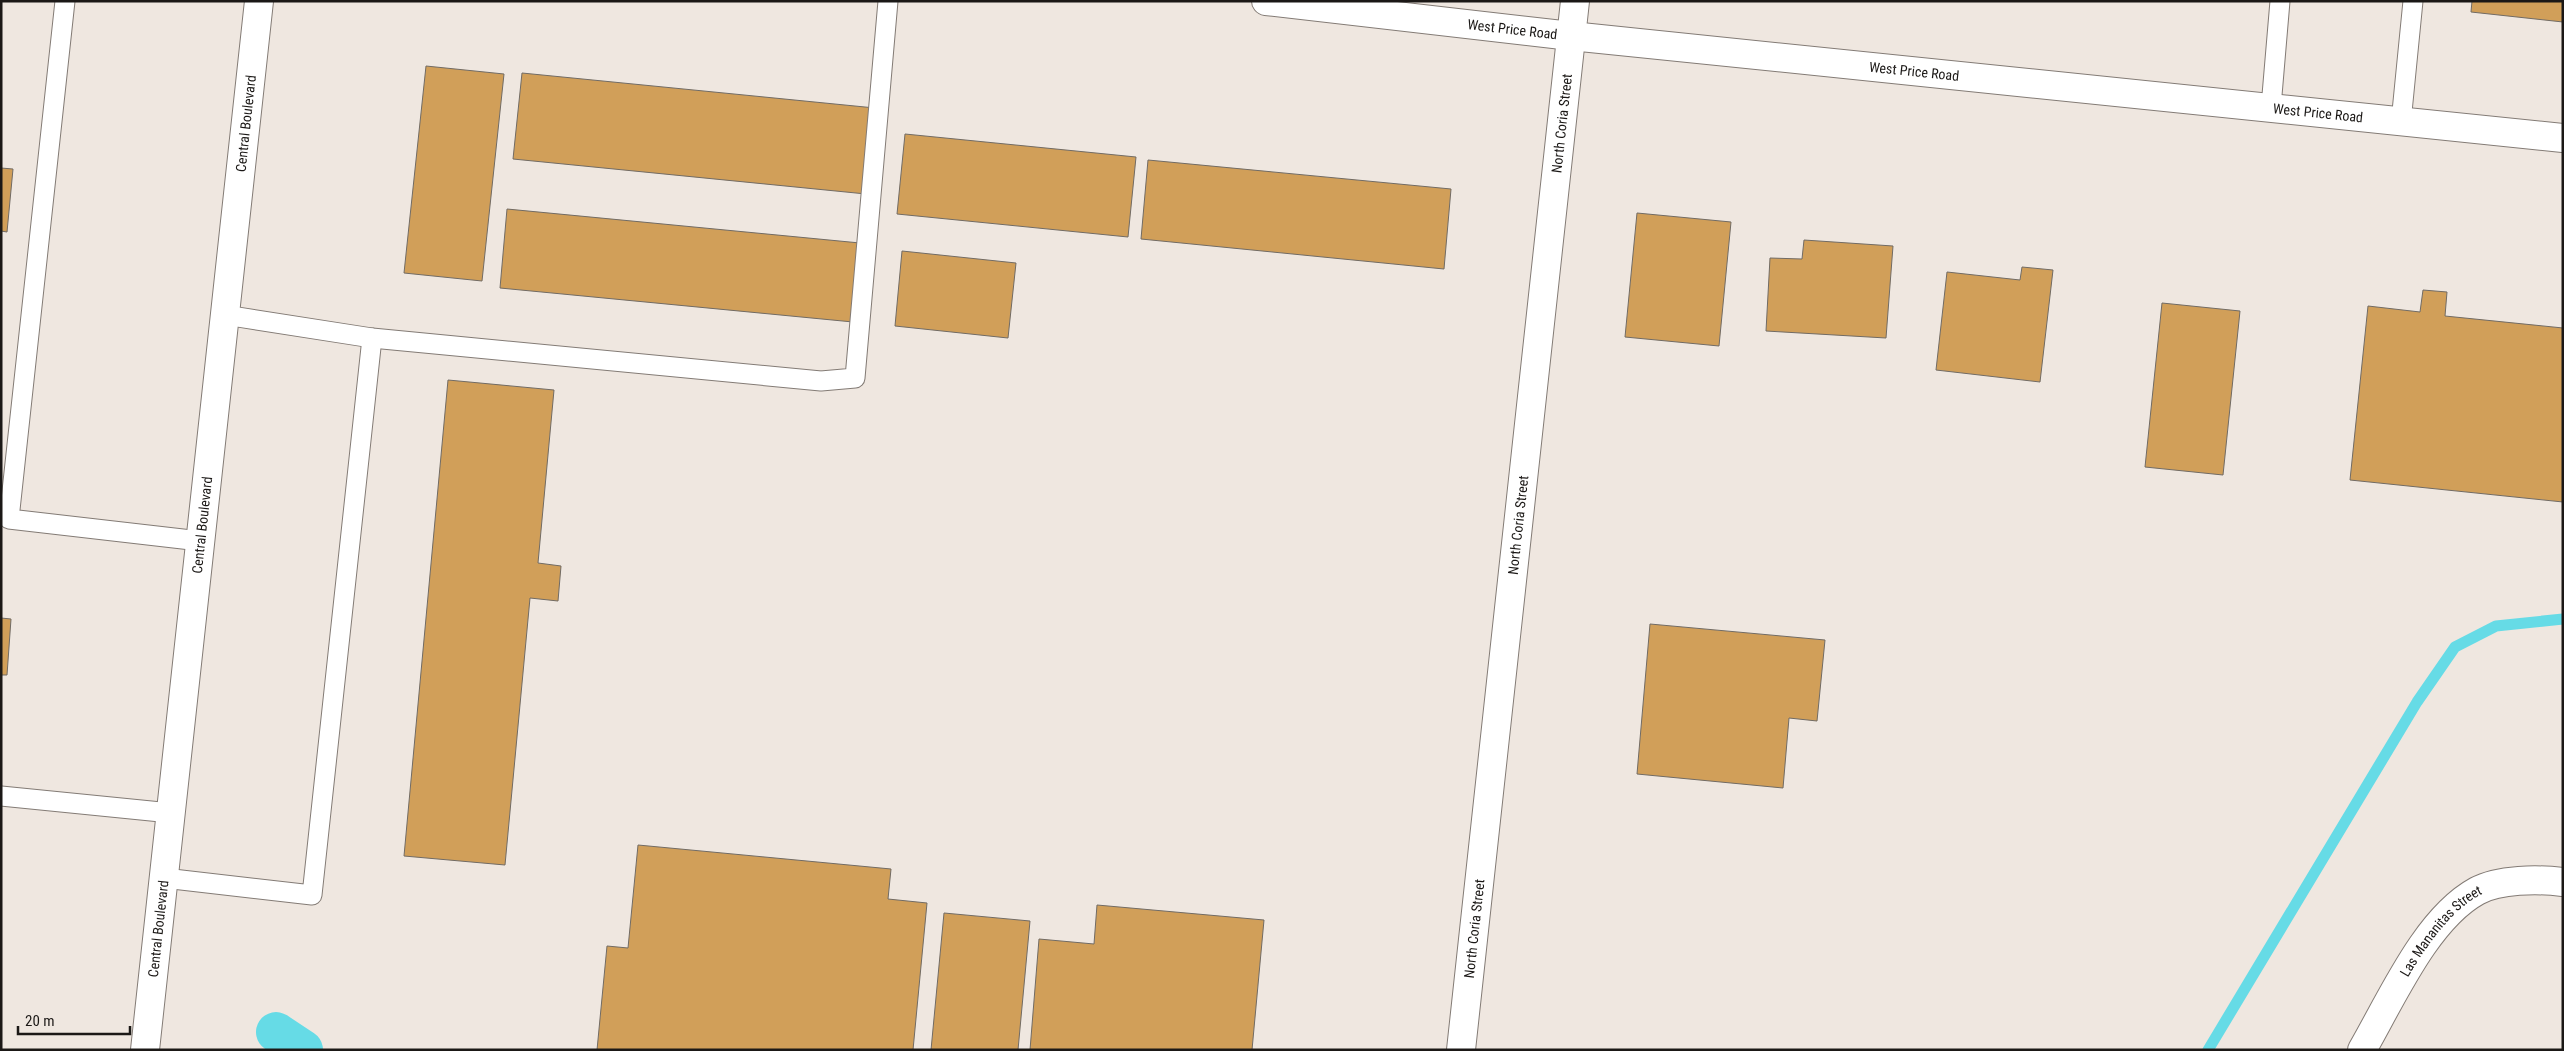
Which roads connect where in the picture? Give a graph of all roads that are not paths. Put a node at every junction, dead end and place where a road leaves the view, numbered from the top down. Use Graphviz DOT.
graph roads {
  1 [pos="65,1"];
  2 [pos="259,1"];
  3 [pos="888,1"];
  4 [pos="1266,1"];
  5 [pos="1574,1"];
  6 [pos="2280,1"];
  7 [pos="2413,1"];
  8 [pos="1571,36"];
  9 [pos="2271,107"];
  10 [pos="2401,122"];
  11 [pos="2563,138"];
  12 [pos="225,315"];
  13 [pos="372,338"];
  14 [pos="5,520"];
  15 [pos="200,541"];
  16 [pos="1,796"];
  17 [pos="171,813"];
  18 [pos="164,878"];
  19 [pos="2563,882"];
  20 [pos="146,1050"];
  21 [pos="1461,1050"];
  22 [pos="2362,1050"];
  1 -- 14 [label="lane"];
  2 -- 12 [label="main road, Central Boulevard"];
  3 -- 13 [label="lane"];
  4 -- 8 [label="main road, West Price Road"];
  5 -- 8 [label="main road, North Coria Street"];
  6 -- 9 [label="lane"];
  7 -- 10 [label="lane"];
  8 -- 9 [label="main road, West Price Road"];
  8 -- 21 [label="main road, North Coria Street"];
  9 -- 10 [label="main road, West Price Road"];
  10 -- 11 [label="main road, West Price Road"];
  12 -- 13 [label="lane"];
  12 -- 15 [label="main road, Central Boulevard"];
  13 -- 18 [label="lane"];
  14 -- 15 [label="lane"];
  15 -- 17 [label="main road, Central Boulevard"];
  16 -- 17 [label="lane"];
  17 -- 18 [label="main road, Central Boulevard"];
  18 -- 20 [label="main road, Central Boulevard"];
  19 -- 22 [label="main road, Las Mananitas Street"];
}
